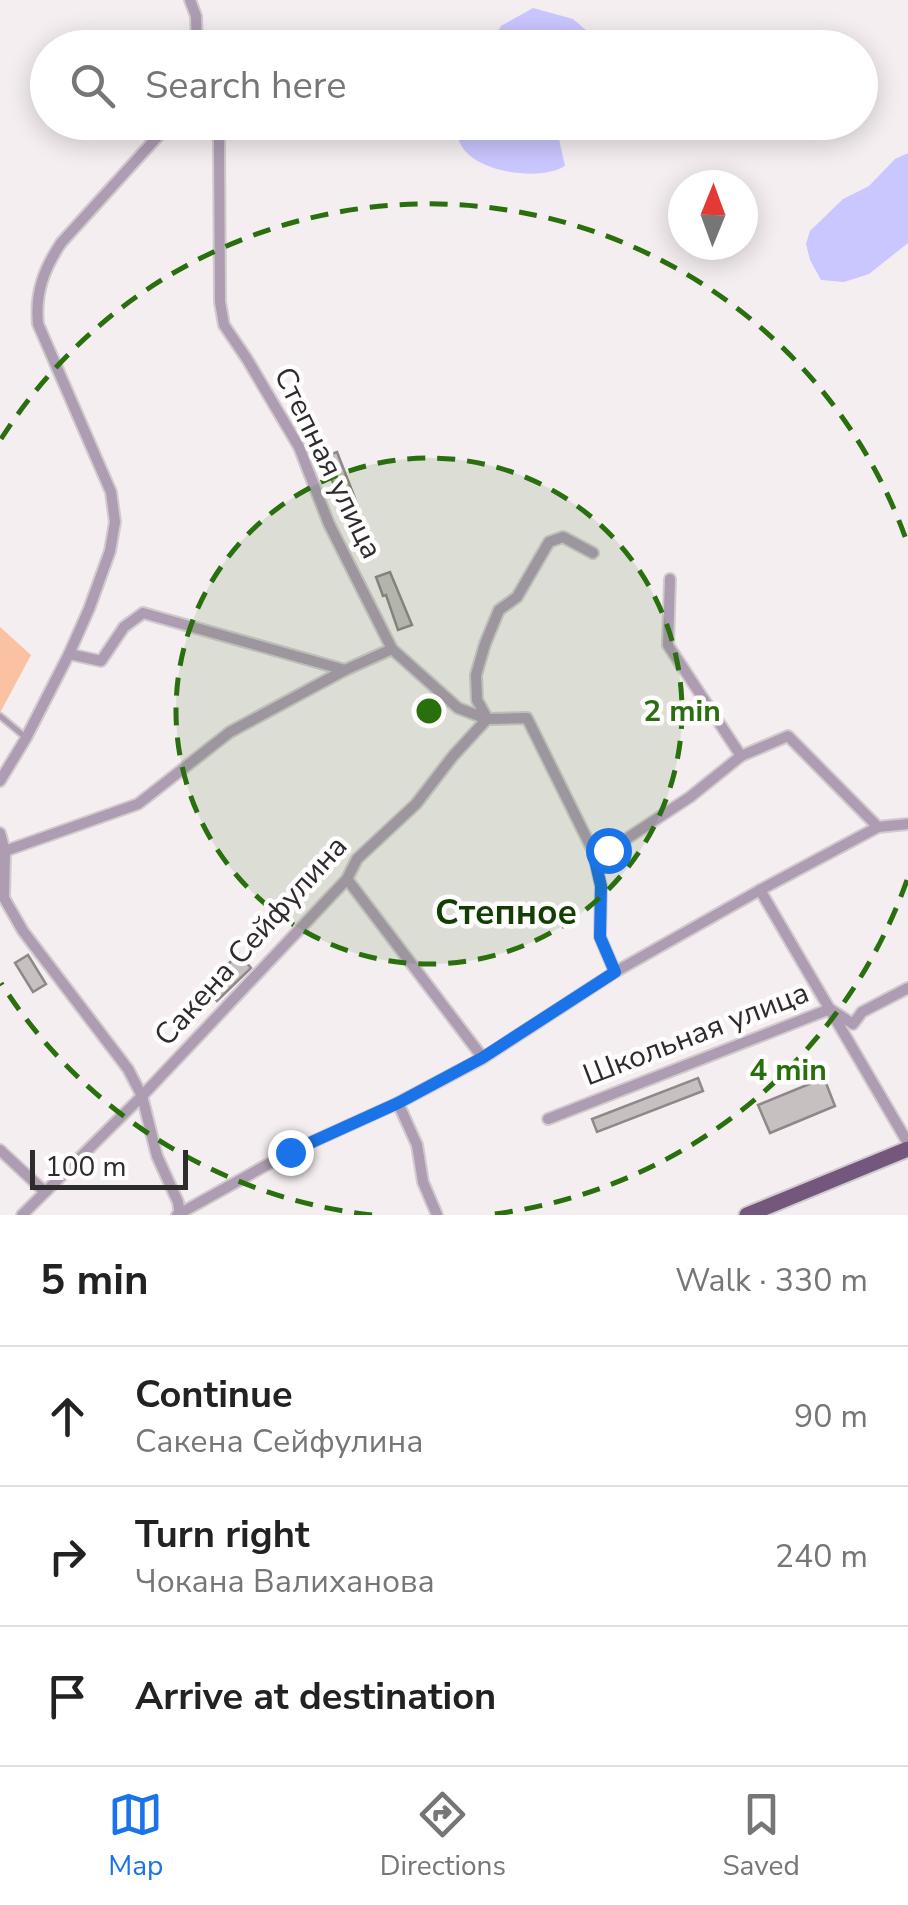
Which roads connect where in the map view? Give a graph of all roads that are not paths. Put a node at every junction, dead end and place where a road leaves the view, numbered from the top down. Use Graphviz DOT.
graph roads {
  1 [pos="190,0"];
  2 [pos="196,30"];
  3 [pos="154,140"];
  4 [pos="219,140"];
  5 [pos="592,553"];
  6 [pos="670,578"];
  7 [pos="392,649"];
  8 [pos="69,654"];
  9 [pos="345,670"];
  10 [pos="0,716"];
  11 [pos="487,719"];
  12 [pos="26,738"];
  13 [pos="741,756"];
  14 [pos="0,780"];
  15 [pos="908,824"];
  16 [pos="878,828"];
  17 [pos="0,833"];
  18 [pos="5,851"];
  19 [pos="593,852"];
  20 [pos="347,879"];
  21 [pos="760,890"];
  22 [pos="615,972"];
  23 [pos="908,988"];
  24 [pos="830,1008"];
  25 [pos="482,1058"];
  26 [pos="142,1096"];
  27 [pos="398,1103"];
  28 [pos="548,1119"];
  29 [pos="908,1146"];
  30 [pos="0,1150"];
  31 [pos="45,1192"];
  32 [pos="179,1214"];
  33 [pos="22,1215"];
  34 [pos="437,1215"];
  35 [pos="747,1215"];
  1 -- 2 [label="street"];
  3 -- 8 [label="street"];
  4 -- 7 [label="street, Степная улица"];
  5 -- 11 [label="street"];
  6 -- 13 [label="street"];
  7 -- 9 [label="street"];
  7 -- 11 [label="street, Степная улица"];
  8 -- 9 [label="street"];
  8 -- 12 [label="street"];
  9 -- 18 [label="street"];
  10 -- 12 [label="lane"];
  11 -- 19 [label="street"];
  11 -- 20 [label="street, Сакена Сейфулина"];
  12 -- 14 [label="street"];
  13 -- 16 [label="street"];
  13 -- 19 [label="street"];
  15 -- 16 [label="street"];
  16 -- 21 [label="street"];
  17 -- 18 [label="street"];
  18 -- 26 [label="street"];
  19 -- 22 [label="street"];
  20 -- 25 [label="street"];
  20 -- 26 [label="street, Сакена Сейфулина"];
  21 -- 22 [label="street"];
  21 -- 24 [label="street"];
  22 -- 25 [label="street"];
  23 -- 24 [label="street, Школьная улица"];
  24 -- 28 [label="street, Школьная улица"];
  24 -- 29 [label="street"];
  25 -- 27 [label="street"];
  26 -- 31 [label="street, Сакена Сейфулина"];
  26 -- 32 [label="street"];
  27 -- 32 [label="street"];
  27 -- 34 [label="street"];
  29 -- 35 [label="main road"];
  30 -- 31 [label="street"];
  31 -- 33 [label="street, Сакена Сейфулина"];
}
